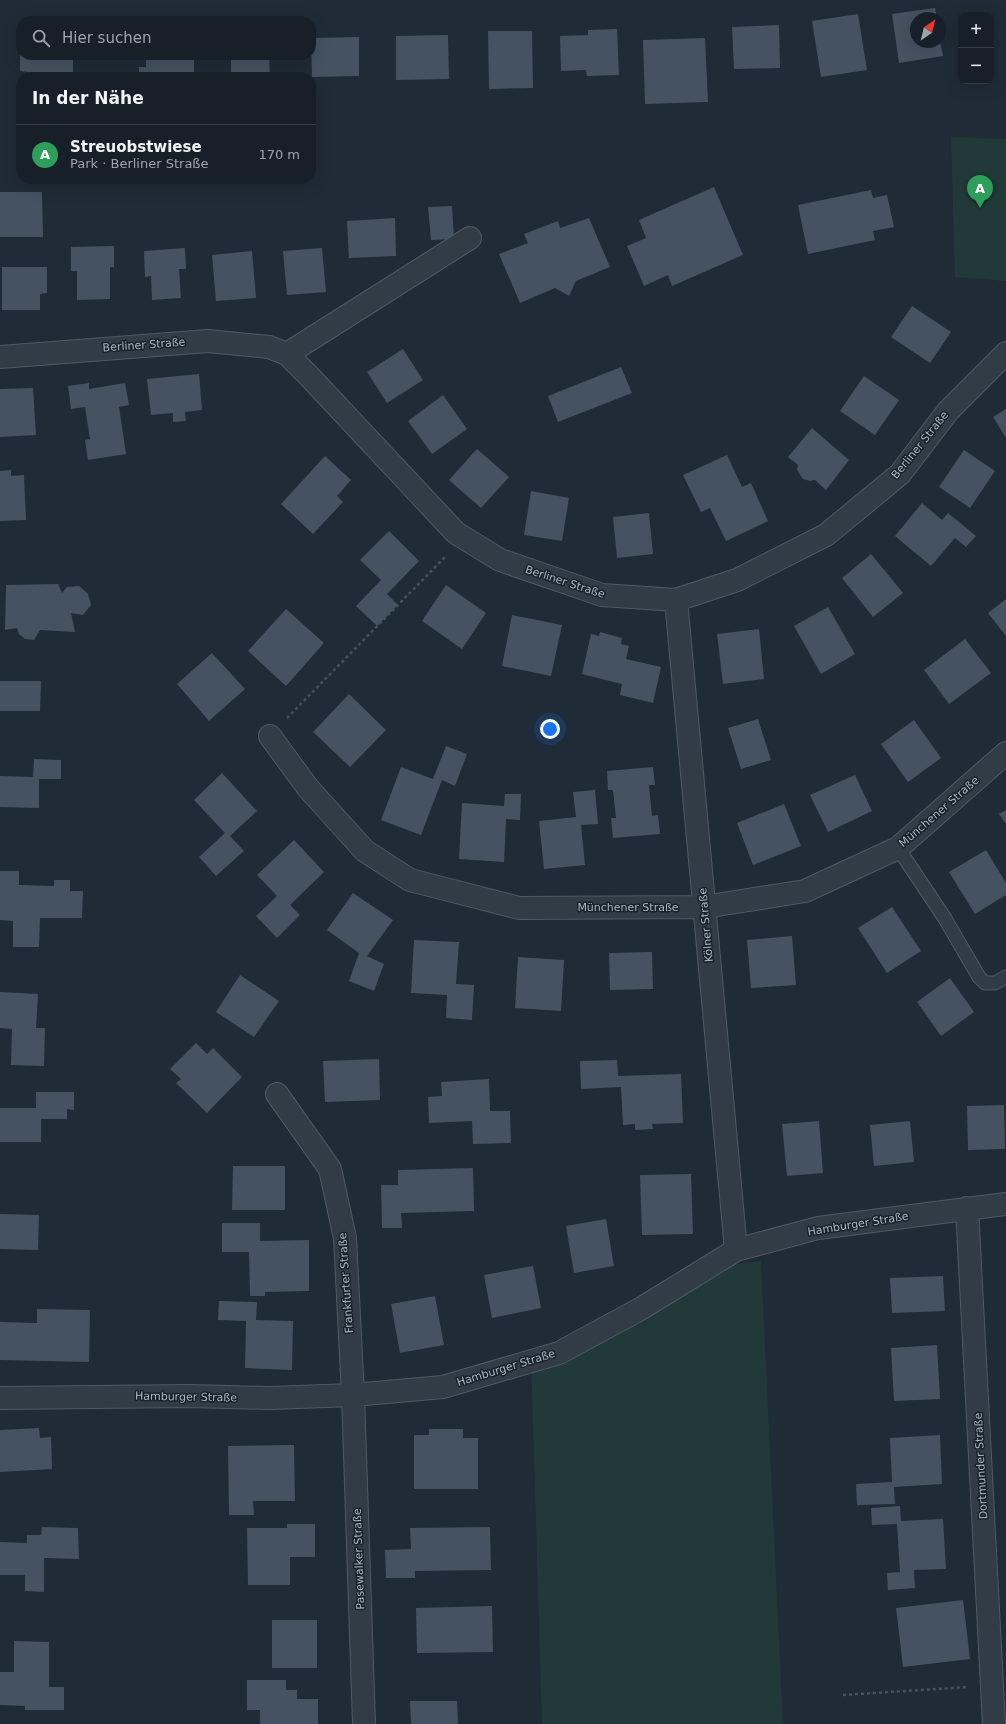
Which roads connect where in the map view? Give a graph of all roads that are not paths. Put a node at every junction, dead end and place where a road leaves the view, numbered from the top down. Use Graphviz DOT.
graph roads {
  1 [pos="470,238"];
  2 [pos="1006,352"];
  3 [pos="287,354"];
  4 [pos="0,356"];
  5 [pos="676,600"];
  6 [pos="270,736"];
  7 [pos="1006,753"];
  8 [pos="898,848"];
  9 [pos="704,907"];
  10 [pos="1006,977"];
  11 [pos="277,1094"];
  12 [pos="1006,1204"];
  13 [pos="967,1208"];
  14 [pos="736,1250"];
  15 [pos="353,1395"];
  16 [pos="0,1398"];
  17 [pos="364,1724"];
  18 [pos="994,1724"];
  1 -- 3 [label="street"];
  2 -- 5 [label="street, Berliner Straße"];
  3 -- 4 [label="street, Berliner Straße"];
  3 -- 5 [label="street, Berliner Straße"];
  5 -- 9 [label="street, Kölner Straße"];
  6 -- 9 [label="street, Münchener Straße"];
  7 -- 8 [label="street, Münchener Straße"];
  8 -- 9 [label="street, Münchener Straße"];
  8 -- 10 [label="lane"];
  9 -- 14 [label="street, Kölner Straße"];
  11 -- 15 [label="street, Frankfurter Straße"];
  12 -- 13 [label="street, Hamburger Straße"];
  13 -- 14 [label="street, Hamburger Straße"];
  13 -- 18 [label="street, Dortmunder Straße"];
  14 -- 15 [label="street, Hamburger Straße"];
  15 -- 16 [label="street, Hamburger Straße"];
  15 -- 17 [label="street, Pasewalker Straße"];
}
